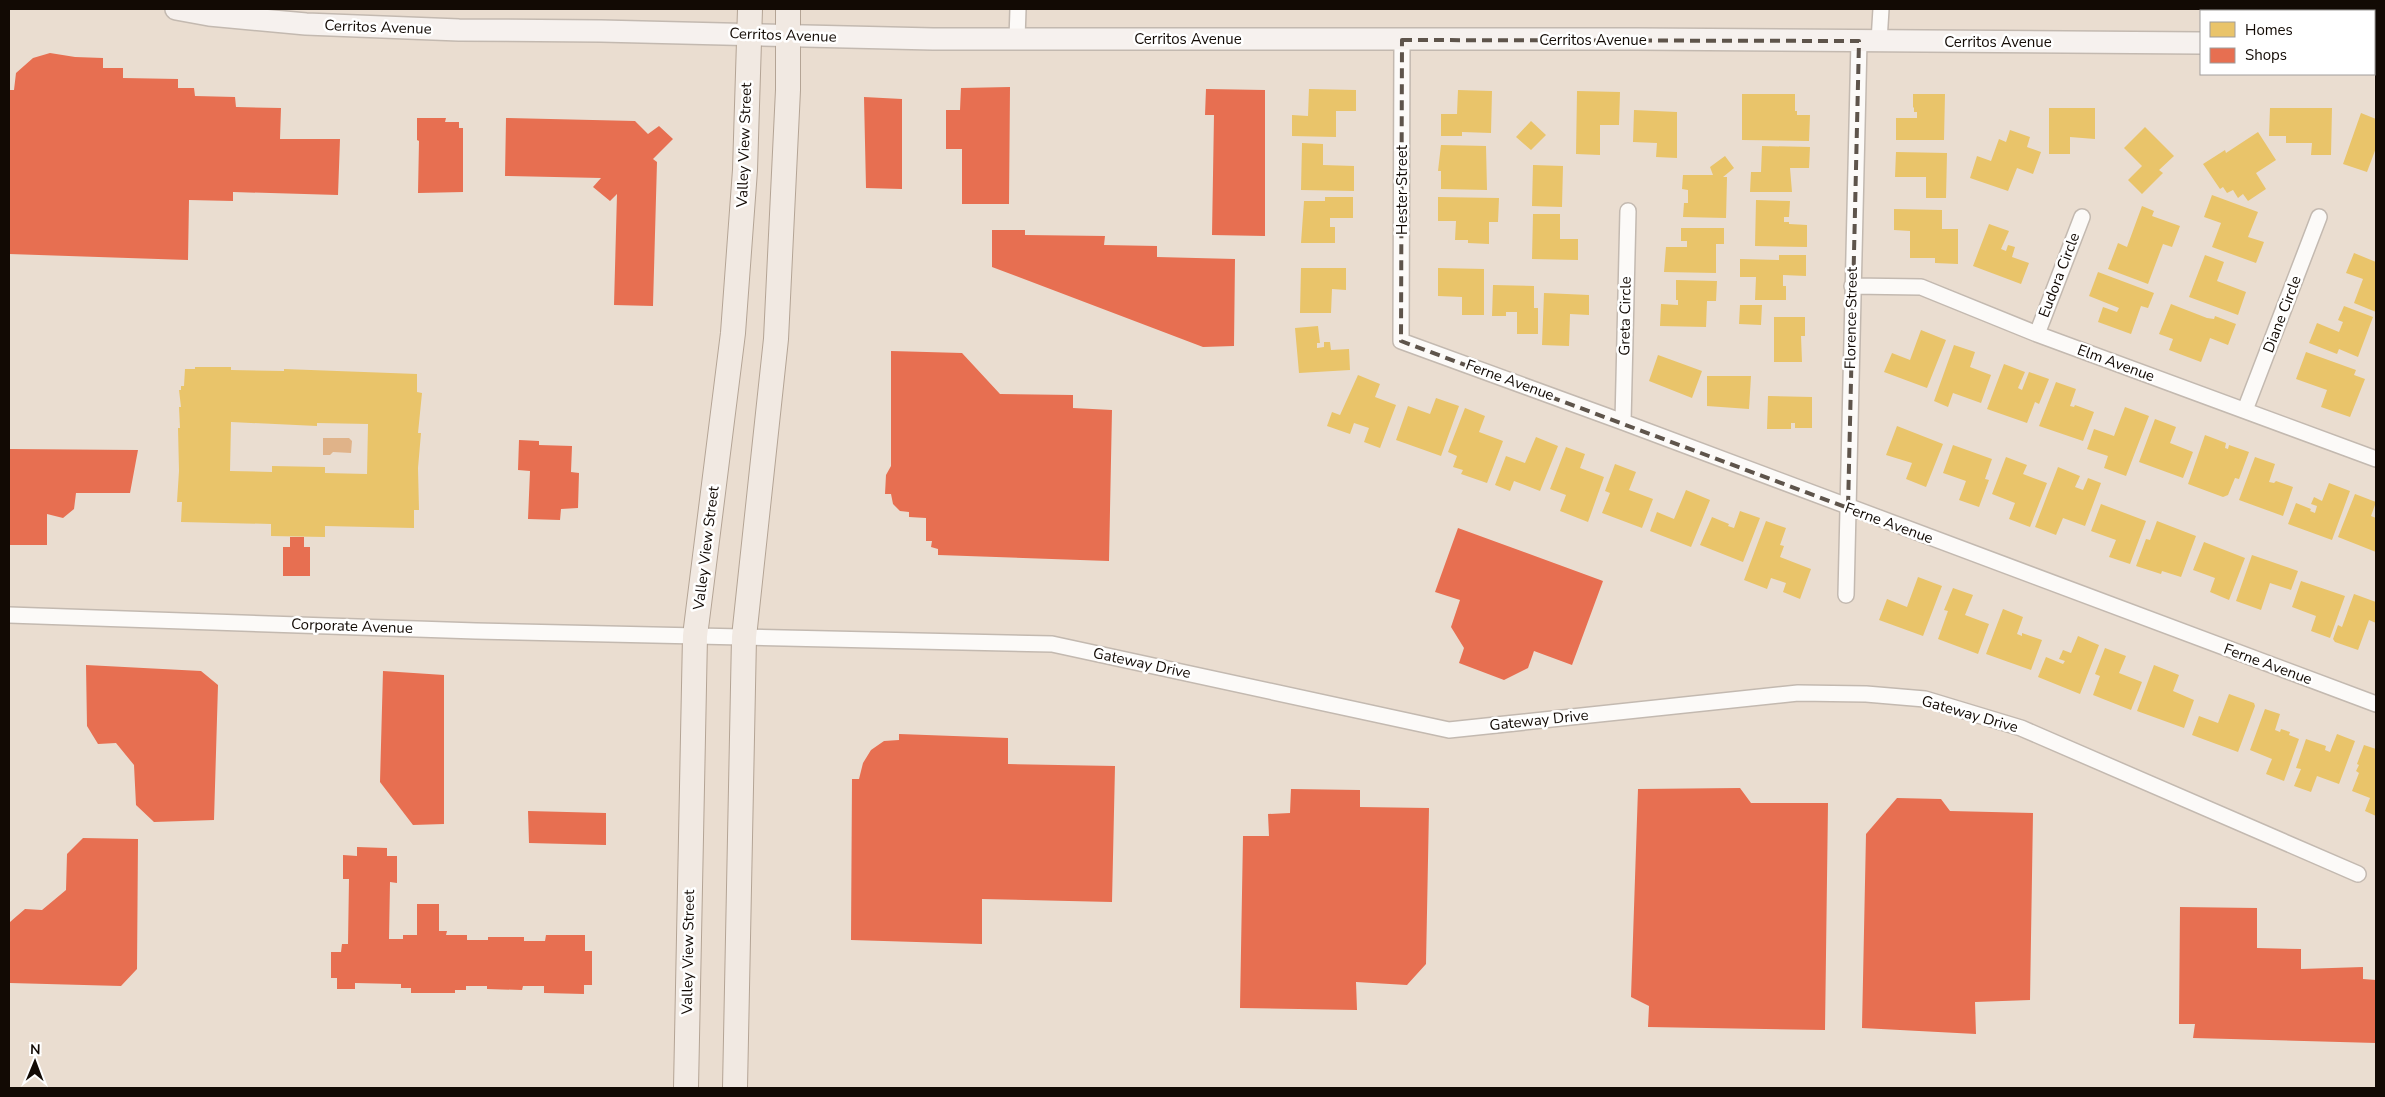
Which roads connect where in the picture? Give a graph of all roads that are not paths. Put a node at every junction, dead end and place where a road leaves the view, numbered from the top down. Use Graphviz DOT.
graph roads {
  1 [pos="176,9"];
  2 [pos="750,9"];
  3 [pos="788,9"];
  4 [pos="1018,9"];
  5 [pos="1881,9"];
  6 [pos="749,34"];
  7 [pos="787,35"];
  8 [pos="1017,39"];
  9 [pos="1402,40"];
  10 [pos="1869,41"];
  11 [pos="2200,43"];
  12 [pos="1628,211"];
  13 [pos="2082,217"];
  14 [pos="2319,217"];
  15 [pos="1852,286"];
  16 [pos="2037,334"];
  17 [pos="1401,341"];
  18 [pos="2246,410"];
  19 [pos="1623,422"];
  20 [pos="2376,459"];
  21 [pos="1848,508"];
  22 [pos="1846,595"];
  23 [pos="9,615"];
  24 [pos="695,636"];
  25 [pos="744,637"];
  26 [pos="2376,704"];
  27 [pos="2358,874"];
  28 [pos="686,1088"];
  29 [pos="735,1088"];
  1 -- 6 [label="main road, Cerritos Avenue"];
  2 -- 6 [label="main road, Valley View Street"];
  3 -- 7 [label="main road"];
  4 -- 8 [label="street"];
  5 -- 10 [label="street, Florence Street"];
  6 -- 7 [label="main road, Cerritos Avenue"];
  6 -- 24 [label="main road, Valley View Street"];
  7 -- 8 [label="main road, Cerritos Avenue"];
  7 -- 25 [label="main road"];
  8 -- 9 [label="main road, Cerritos Avenue"];
  9 -- 10 [label="main road, Cerritos Avenue"];
  9 -- 17 [label="street, Hester Street"];
  10 -- 11 [label="main road, Cerritos Avenue"];
  10 -- 15 [label="street, Florence Street"];
  12 -- 19 [label="street, Greta Circle"];
  13 -- 16 [label="street, Eudora Circle"];
  14 -- 18 [label="street, Diane Circle"];
  15 -- 16 [label="street, Elm Avenue"];
  15 -- 21 [label="street, Florence Street"];
  16 -- 18 [label="street, Elm Avenue"];
  17 -- 19 [label="street, Ferne Avenue"];
  18 -- 20 [label="street, Elm Avenue"];
  19 -- 21 [label="street, Ferne Avenue"];
  21 -- 22 [label="street, Florence Street"];
  21 -- 26 [label="street, Ferne Avenue"];
  23 -- 24 [label="street, Corporate Avenue"];
  24 -- 25 [label="street, Gateway Drive"];
  24 -- 28 [label="main road, Valley View Street"];
  25 -- 27 [label="street, Gateway Drive"];
  25 -- 29 [label="main road"];
}
